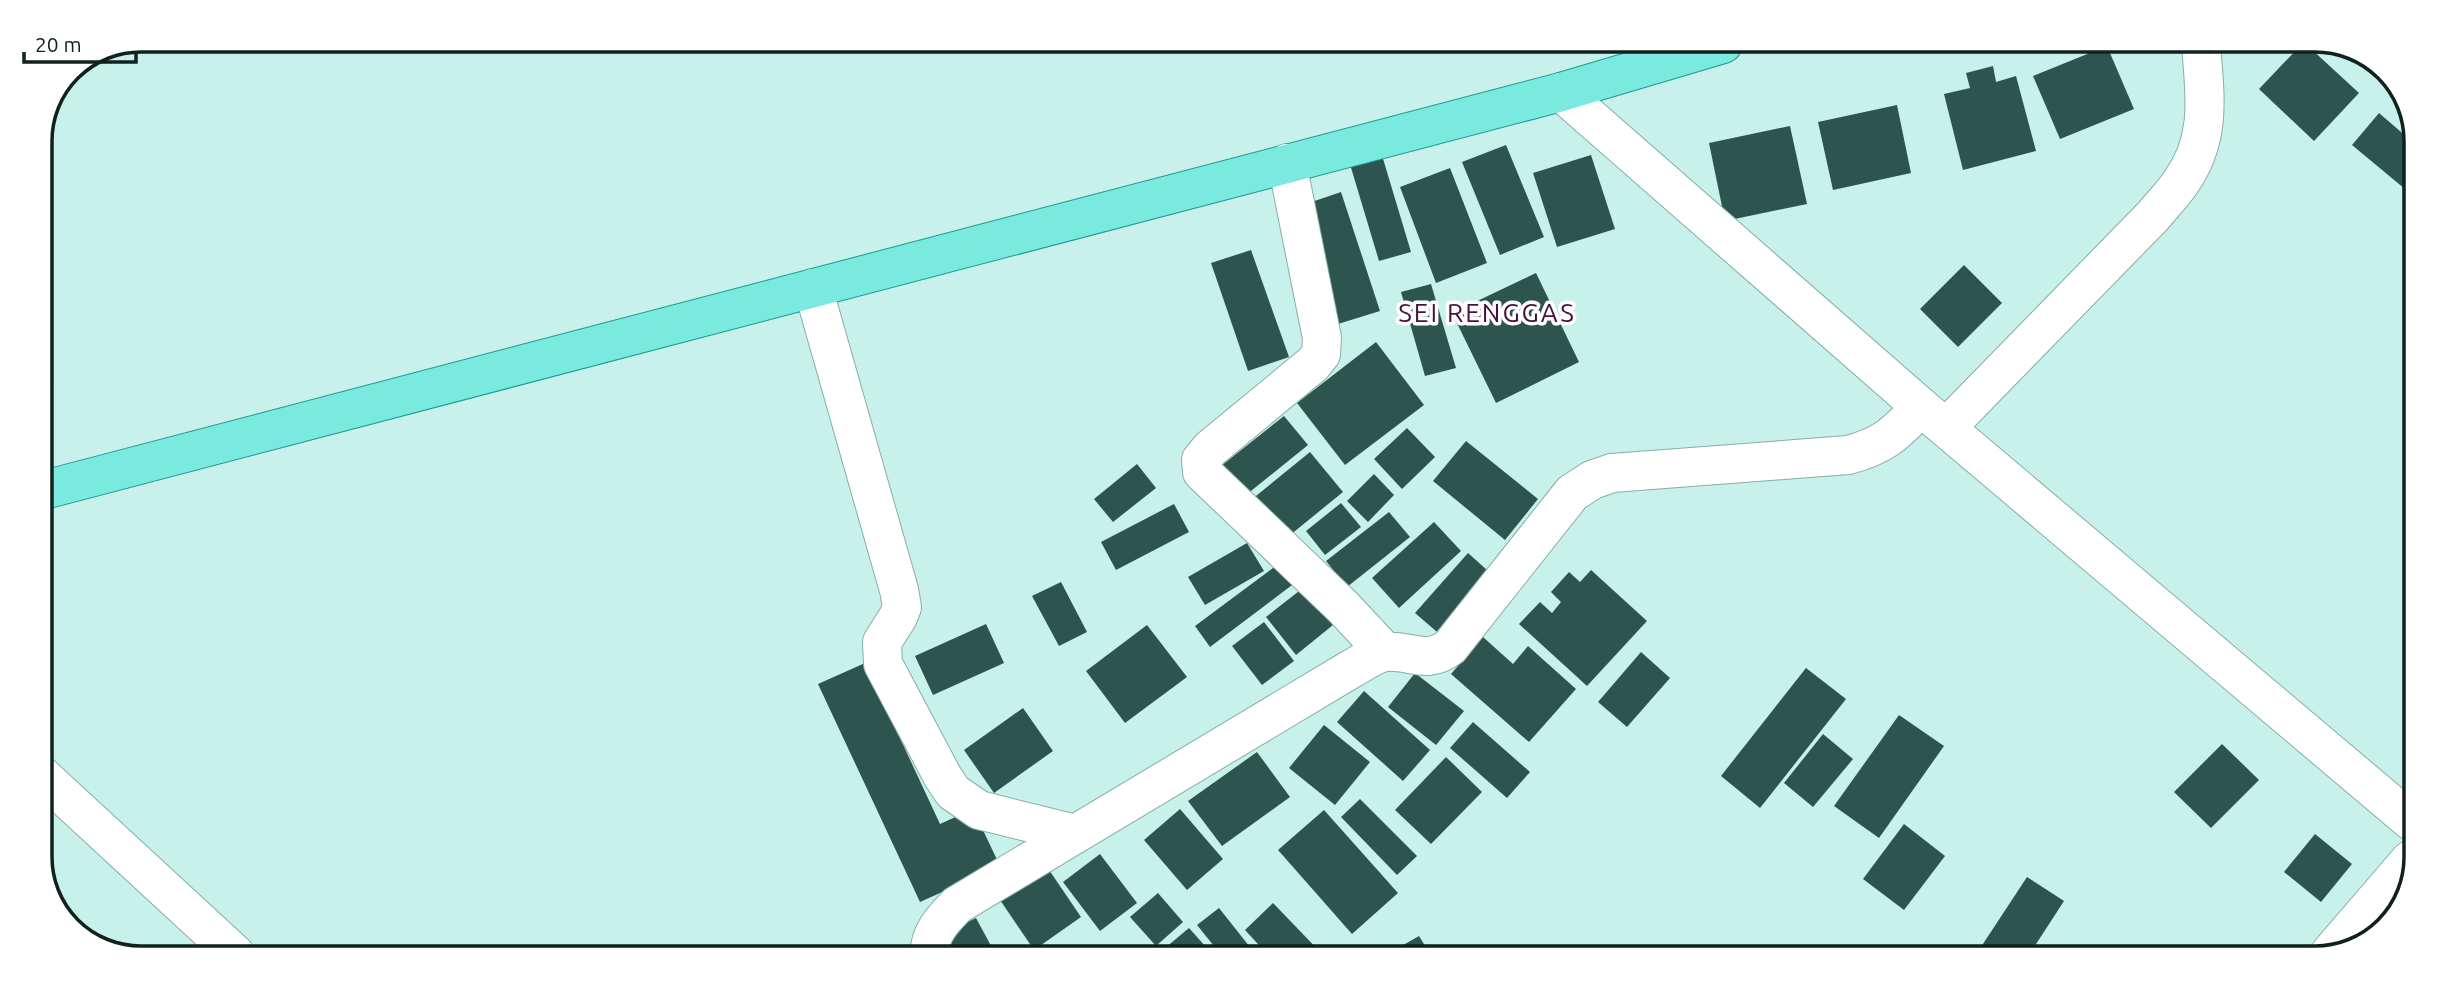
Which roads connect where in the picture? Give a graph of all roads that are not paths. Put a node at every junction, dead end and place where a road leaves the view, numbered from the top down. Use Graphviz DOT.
graph roads {
  1 [pos="1696,52"];
  2 [pos="2201,52"];
  3 [pos="1561,92"];
  4 [pos="1287,163"];
  5 [pos="813,288"];
  6 [pos="1934,417"];
  7 [pos="52,488"];
  8 [pos="1384,652"];
  9 [pos="53,786"];
  10 [pos="2404,815"];
  11 [pos="1075,834"];
  12 [pos="2403,868"];
  13 [pos="2339,943"];
  14 [pos="226,946"];
  15 [pos="932,946"];
  1 -- 3 [label="main road"];
  2 -- 6 [label="street"];
  3 -- 4 [label="main road"];
  3 -- 6 [label="street"];
  4 -- 5 [label="main road"];
  4 -- 8 [label="street"];
  5 -- 7 [label="main road"];
  5 -- 11 [label="street"];
  6 -- 8 [label="street"];
  6 -- 10 [label="street"];
  8 -- 11 [label="street"];
  9 -- 14 [label="street"];
  11 -- 15 [label="street"];
  12 -- 13 [label="street"];
}
